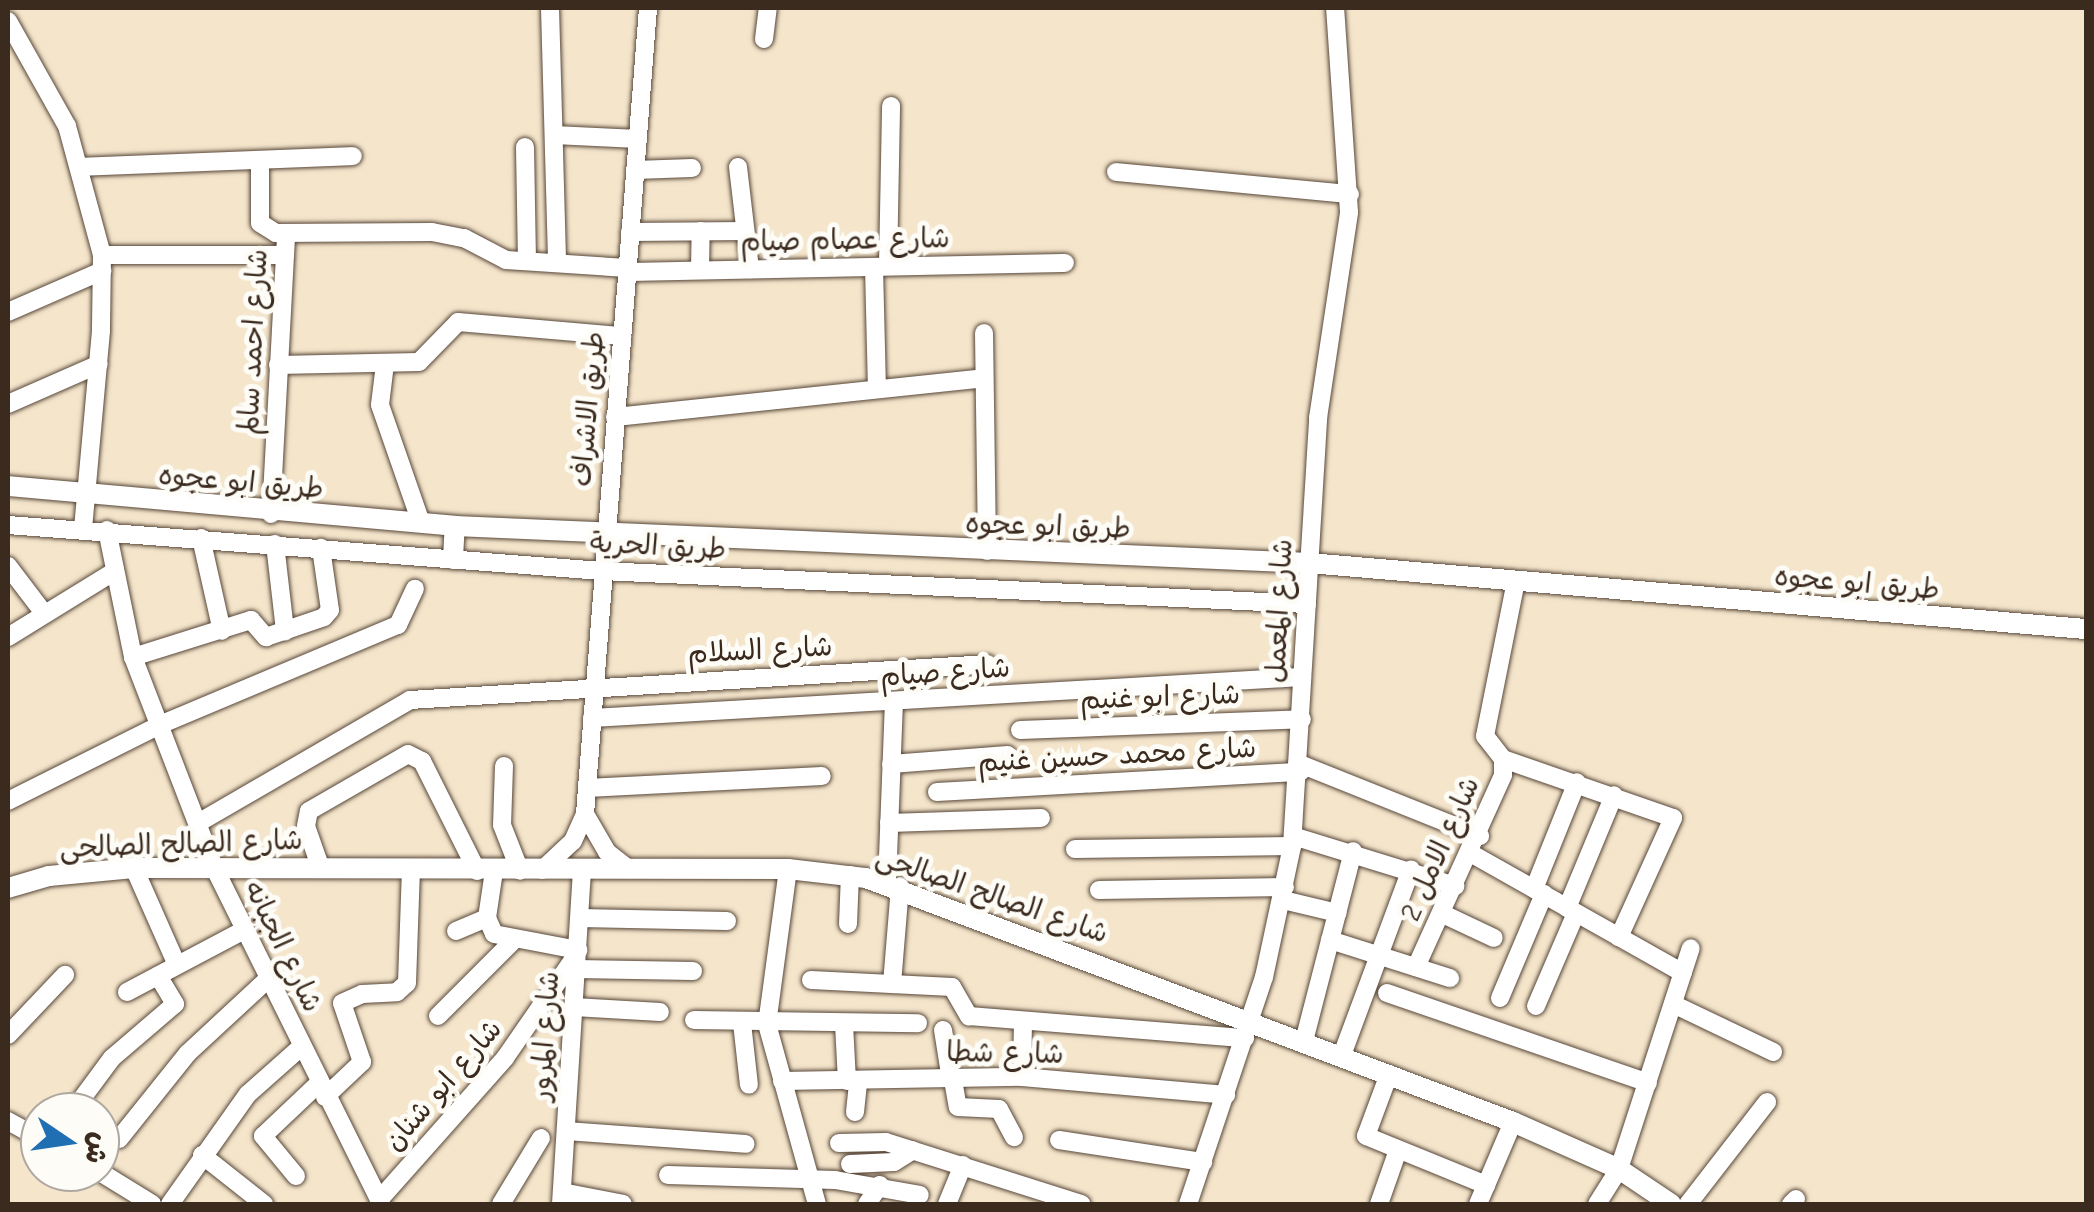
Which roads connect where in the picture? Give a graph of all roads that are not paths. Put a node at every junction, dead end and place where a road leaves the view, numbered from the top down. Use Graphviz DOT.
graph roads {
  1 [pos="550,8"];
  2 [pos="648,8"];
  3 [pos="768,8"];
  4 [pos="1336,8"];
  5 [pos="8,21"];
  6 [pos="764,39"];
  7 [pos="891,106"];
  8 [pos="554,134"];
  9 [pos="638,139"];
  10 [pos="525,147"];
  11 [pos="353,156"];
  12 [pos="260,160"];
  13 [pos="80,167"];
  14 [pos="738,167"];
  15 [pos="692,168"];
  16 [pos="635,170"];
  17 [pos="1116,172"];
  18 [pos="1350,194"];
  19 [pos="745,230"];
  20 [pos="701,231"];
  21 [pos="630,232"];
  22 [pos="286,233"];
  23 [pos="285,255"];
  24 [pos="528,261"];
  25 [pos="102,263"];
  26 [pos="557,263"];
  27 [pos="1065,263"];
  28 [pos="881,267"];
  29 [pos="750,269"];
  30 [pos="627,270"];
  31 [pos="700,270"];
  32 [pos="8,312"];
  33 [pos="984,332"];
  34 [pos="622,336"];
  35 [pos="99,364"];
  36 [pos="384,364"];
  37 [pos="278,365"];
  38 [pos="984,378"];
  39 [pos="877,389"];
  40 [pos="8,404"];
  41 [pos="615,417"];
  42 [pos="8,486"];
  43 [pos="86,496"];
  44 [pos="271,514"];
  45 [pos="8,524"];
  46 [pos="420,524"];
  47 [pos="456,526"];
  48 [pos="83,529"];
  49 [pos="107,530"];
  50 [pos="606,533"];
  51 [pos="200,538"];
  52 [pos="275,544"];
  53 [pos="321,548"];
  54 [pos="988,552"];
  55 [pos="452,559"];
  56 [pos="1310,563"];
  57 [pos="8,566"];
  58 [pos="115,571"];
  59 [pos="602,571"];
  60 [pos="1516,581"];
  61 [pos="414,590"];
  62 [pos="1307,604"];
  63 [pos="43,612"];
  64 [pos="2086,629"];
  65 [pos="222,631"];
  66 [pos="8,634"];
  67 [pos="277,634"];
  68 [pos="132,657"];
  69 [pos="988,664"];
  70 [pos="1302,677"];
  71 [pos="594,688"];
  72 [pos="894,703"];
  73 [pos="592,718"];
  74 [pos="1302,719"];
  75 [pos="162,724"];
  76 [pos="1020,730"];
  77 [pos="1008,755"];
  78 [pos="1503,759"];
  79 [pos="892,764"];
  80 [pos="504,766"];
  81 [pos="1300,768"];
  82 [pos="822,776"];
  83 [pos="1576,782"];
  84 [pos="587,788"];
  85 [pos="937,792"];
  86 [pos="1614,794"];
  87 [pos="8,800"];
  88 [pos="585,814"];
  89 [pos="1041,818"];
  90 [pos="198,823"];
  91 [pos="889,823"];
  92 [pos="1293,841"];
  93 [pos="1476,845"];
  94 [pos="1075,849"];
  95 [pos="1353,852"];
  96 [pos="320,866"];
  97 [pos="214,867"];
  98 [pos="134,868"];
  99 [pos="788,869"];
  100 [pos="411,870"];
  101 [pos="582,870"];
  102 [pos="629,870"];
  103 [pos="1411,870"];
  104 [pos="486,871"];
  105 [pos="530,871"];
  106 [pos="850,875"];
  107 [pos="894,884"];
  108 [pos="1456,886"];
  109 [pos="8,888"];
  110 [pos="1099,890"];
  111 [pos="1539,892"];
  112 [pos="1284,893"];
  113 [pos="1572,910"];
  114 [pos="1337,914"];
  115 [pos="1443,914"];
  116 [pos="487,918"];
  117 [pos="580,918"];
  118 [pos="727,921"];
  119 [pos="848,924"];
  120 [pos="244,930"];
  121 [pos="456,932"];
  122 [pos="1494,938"];
  123 [pos="1619,938"];
  124 [pos="515,939"];
  125 [pos="1330,940"];
  126 [pos="1691,948"];
  127 [pos="1379,956"];
  128 [pos="577,957"];
  129 [pos="177,965"];
  130 [pos="1416,967"];
  131 [pos="693,971"];
  132 [pos="1682,973"];
  133 [pos="65,976"];
  134 [pos="158,976"];
  135 [pos="1450,978"];
  136 [pos="268,979"];
  137 [pos="811,980"];
  138 [pos="892,984"];
  139 [pos="127,992"];
  140 [pos="1388,993"];
  141 [pos="1500,998"];
  142 [pos="1673,1004"];
  143 [pos="1536,1006"];
  144 [pos="574,1007"];
  145 [pos="660,1012"];
  146 [pos="438,1016"];
  147 [pos="694,1020"];
  148 [pos="1023,1022"];
  149 [pos="742,1023"];
  150 [pos="918,1023"];
  151 [pos="767,1024"];
  152 [pos="844,1024"];
  153 [pos="1248,1029"];
  154 [pos="943,1030"];
  155 [pos="8,1036"];
  156 [pos="1304,1041"];
  157 [pos="302,1046"];
  158 [pos="1773,1052"];
  159 [pos="1342,1055"];
  160 [pos="1389,1074"];
  161 [pos="1022,1076"];
  162 [pos="952,1080"];
  163 [pos="782,1081"];
  164 [pos="852,1081"];
  165 [pos="1648,1083"];
  166 [pos="749,1085"];
  167 [pos="322,1090"];
  168 [pos="87,1092"];
  169 [pos="1226,1095"];
  170 [pos="1767,1102"];
  171 [pos="855,1112"];
  172 [pos="1513,1122"];
  173 [pos="566,1131"];
  174 [pos="120,1138"];
  175 [pos="541,1138"];
  176 [pos="1014,1138"];
  177 [pos="1059,1140"];
  178 [pos="839,1143"];
  179 [pos="746,1144"];
  180 [pos="912,1150"];
  181 [pos="1398,1150"];
  182 [pos="202,1155"];
  183 [pos="1203,1162"];
  184 [pos="850,1164"];
  185 [pos="963,1165"];
  186 [pos="1619,1169"];
  187 [pos="668,1175"];
  188 [pos="296,1176"];
  189 [pos="808,1180"];
  190 [pos="880,1186"];
  191 [pos="1486,1186"];
  192 [pos="920,1195"];
  193 [pos="1026,1196"];
  194 [pos="124,1197"];
  195 [pos="562,1198"];
  196 [pos="380,1202"];
  197 [pos="152,1204"];
  198 [pos="170,1204"];
  199 [pos="264,1204"];
  200 [pos="501,1204"];
  201 [pos="623,1204"];
  202 [pos="817,1204"];
  203 [pos="867,1204"];
  204 [pos="947,1204"];
  205 [pos="1081,1204"];
  206 [pos="1188,1204"];
  207 [pos="1379,1204"];
  208 [pos="1478,1204"];
  209 [pos="1597,1204"];
  210 [pos="1671,1204"];
  211 [pos="1688,1204"];
  1 -- 8 [label="street"];
  2 -- 9 [label="street, طريق الاشراف"];
  3 -- 6 [label="street"];
  4 -- 18 [label="street, شارع المعمل"];
  5 -- 13 [label="street"];
  7 -- 28 [label="street"];
  8 -- 9 [label="street"];
  8 -- 26 [label="street"];
  9 -- 16 [label="street, طريق الاشراف"];
  10 -- 24 [label="street"];
  11 -- 12 [label="street"];
  12 -- 13 [label="street"];
  12 -- 22 [label="street"];
  13 -- 25 [label="street"];
  14 -- 19 [label="street"];
  15 -- 16 [label="street"];
  16 -- 21 [label="street, طريق الاشراف"];
  17 -- 18 [label="street"];
  18 -- 56 [label="street, شارع المعمل"];
  19 -- 20 [label="street"];
  19 -- 29 [label="street"];
  20 -- 21 [label="street"];
  20 -- 31 [label="street"];
  21 -- 30 [label="street, طريق الاشراف"];
  22 -- 23 [label="street, شارع احمد سالم"];
  22 -- 24 [label="street, شارع عصام صيام"];
  23 -- 25 [label="street"];
  23 -- 37 [label="street, شارع احمد سالم"];
  24 -- 26 [label="street, شارع عصام صيام"];
  25 -- 32 [label="street"];
  25 -- 35 [label="street"];
  26 -- 30 [label="street, شارع عصام صيام"];
  27 -- 28 [label="street, شارع عصام صيام"];
  28 -- 29 [label="street, شارع عصام صيام"];
  28 -- 39 [label="street"];
  29 -- 31 [label="street, شارع عصام صيام"];
  30 -- 31 [label="street, شارع عصام صيام"];
  30 -- 34 [label="street, طريق الاشراف"];
  33 -- 38 [label="street"];
  34 -- 36 [label="street"];
  34 -- 41 [label="street, طريق الاشراف"];
  35 -- 40 [label="street"];
  35 -- 43 [label="street"];
  36 -- 37 [label="street"];
  36 -- 46 [label="street"];
  37 -- 44 [label="street, شارع احمد سالم"];
  38 -- 39 [label="street"];
  38 -- 54 [label="street"];
  39 -- 41 [label="street"];
  41 -- 50 [label="street, طريق الاشراف"];
  42 -- 43 [label="street, طريق ابو عجوه"];
  43 -- 44 [label="street, طريق ابو عجوه"];
  43 -- 48 [label="street"];
  44 -- 46 [label="street, طريق ابو عجوه"];
  45 -- 48 [label="street, طريق الحرية"];
  46 -- 47 [label="street, طريق ابو عجوه"];
  47 -- 50 [label="street, طريق ابو عجوه"];
  47 -- 55 [label="street"];
  48 -- 49 [label="street, طريق الحرية"];
  49 -- 51 [label="street, طريق الحرية"];
  49 -- 58 [label="street, شارع الجبانه"];
  50 -- 54 [label="street, طريق ابو عجوه"];
  50 -- 59 [label="street, طريق الاشراف"];
  51 -- 52 [label="street, طريق الحرية"];
  51 -- 65 [label="street"];
  52 -- 53 [label="street, طريق الحرية"];
  52 -- 67 [label="street"];
  53 -- 55 [label="street, طريق الحرية"];
  53 -- 67 [label="street"];
  54 -- 56 [label="street, طريق ابو عجوه"];
  55 -- 59 [label="street, طريق الحرية"];
  56 -- 60 [label="street, طريق ابو عجوه"];
  56 -- 62 [label="street, شارع المعمل"];
  57 -- 63 [label="street"];
  58 -- 63 [label="street"];
  58 -- 68 [label="street, شارع الجبانه"];
  59 -- 62 [label="street, طريق الحرية"];
  59 -- 71 [label="street, طريق الاشراف"];
  60 -- 64 [label="street, طريق ابو عجوه"];
  60 -- 78 [label="street, شارع الامل 2"];
  61 -- 75 [label="street"];
  62 -- 70 [label="street, شارع المعمل"];
  63 -- 66 [label="street"];
  65 -- 67 [label="street"];
  65 -- 68 [label="street"];
  68 -- 75 [label="street, شارع الجبانه"];
  69 -- 71 [label="street, شارع السلام"];
  70 -- 72 [label="street, شارع صيام"];
  70 -- 74 [label="street, شارع المعمل"];
  71 -- 73 [label="street, طريق الاشراف"];
  71 -- 90 [label="street, شارع السلام"];
  72 -- 73 [label="street, شارع صيام"];
  72 -- 79 [label="street"];
  73 -- 84 [label="street, طريق الاشراف"];
  74 -- 76 [label="street, شارع ابو غنيم"];
  74 -- 81 [label="street, شارع المعمل"];
  75 -- 87 [label="street"];
  75 -- 90 [label="street, شارع الجبانه"];
  77 -- 79 [label="street"];
  78 -- 83 [label="street"];
  78 -- 93 [label="street, شارع الامل 2"];
  79 -- 91 [label="street"];
  80 -- 105 [label="street"];
  81 -- 85 [label="street, شارع محمد حسين غنيم"];
  81 -- 92 [label="street, شارع المعمل"];
  81 -- 93 [label="street"];
  82 -- 84 [label="street"];
  83 -- 86 [label="street"];
  83 -- 111 [label="street"];
  84 -- 88 [label="street, طريق الاشراف"];
  86 -- 113 [label="street"];
  86 -- 123 [label="street"];
  88 -- 102 [label="street"];
  88 -- 105 [label="street, طريق الاشراف"];
  89 -- 91 [label="street"];
  90 -- 97 [label="street, شارع الجبانه"];
  91 -- 107 [label="street"];
  92 -- 94 [label="street"];
  92 -- 95 [label="street"];
  92 -- 112 [label="street, شارع المعمل"];
  93 -- 108 [label="street, شارع الامل 2"];
  93 -- 111 [label="street"];
  95 -- 103 [label="street"];
  95 -- 114 [label="street"];
  96 -- 97 [label="street, شارع الصالح الصالحى"];
  96 -- 100 [label="street, شارع الصالح الصالحى"];
  96 -- 104 [label="street"];
  97 -- 98 [label="street, شارع الصالح الصالحى"];
  97 -- 120 [label="street, شارع الجبانه"];
  98 -- 109 [label="street, شارع الصالح الصالحى"];
  98 -- 129 [label="street"];
  99 -- 102 [label="street, شارع الصالح الصالحى"];
  99 -- 106 [label="street, شارع الصالح الصالحى"];
  99 -- 151 [label="street"];
  100 -- 104 [label="street, شارع الصالح الصالحى"];
  100 -- 167 [label="street"];
  101 -- 102 [label="street, شارع الصالح الصالحى"];
  101 -- 105 [label="street, شارع الصالح الصالحى"];
  101 -- 117 [label="street, شارع المرور"];
  103 -- 108 [label="street"];
  103 -- 127 [label="street"];
  104 -- 105 [label="street, شارع الصالح الصالحى"];
  104 -- 116 [label="street"];
  106 -- 107 [label="street, شارع الصالح الصالحى"];
  106 -- 119 [label="street"];
  107 -- 138 [label="street"];
  107 -- 153 [label="street, شارع الصالح الصالحى"];
  108 -- 115 [label="street, شارع الامل 2"];
  110 -- 112 [label="street"];
  111 -- 113 [label="street"];
  111 -- 141 [label="street"];
  112 -- 114 [label="street"];
  112 -- 153 [label="street, شارع المعمل"];
  113 -- 123 [label="street"];
  113 -- 143 [label="street"];
  114 -- 125 [label="street"];
  115 -- 122 [label="street"];
  115 -- 130 [label="street, شارع الامل 2"];
  116 -- 121 [label="street"];
  116 -- 124 [label="street"];
  117 -- 118 [label="street"];
  117 -- 128 [label="street, شارع المرور"];
  120 -- 129 [label="street"];
  120 -- 136 [label="street, شارع الجبانه"];
  123 -- 132 [label="street"];
  124 -- 128 [label="street"];
  124 -- 146 [label="street"];
  125 -- 127 [label="street"];
  125 -- 156 [label="street"];
  126 -- 132 [label="street"];
  127 -- 130 [label="street"];
  127 -- 159 [label="street"];
  128 -- 131 [label="street"];
  128 -- 144 [label="street, شارع المرور"];
  128 -- 196 [label="street, شارع ابو شنان"];
  129 -- 134 [label="street"];
  130 -- 135 [label="street"];
  132 -- 142 [label="street"];
  133 -- 155 [label="street"];
  134 -- 139 [label="street"];
  134 -- 168 [label="street"];
  136 -- 157 [label="street, شارع الجبانه"];
  136 -- 174 [label="street"];
  137 -- 138 [label="street"];
  138 -- 148 [label="street"];
  140 -- 165 [label="street"];
  142 -- 158 [label="street"];
  142 -- 165 [label="street"];
  144 -- 145 [label="street"];
  144 -- 173 [label="street, شارع المرور"];
  147 -- 149 [label="street"];
  148 -- 153 [label="street"];
  148 -- 161 [label="street"];
  149 -- 151 [label="street"];
  149 -- 166 [label="street"];
  150 -- 152 [label="street"];
  151 -- 152 [label="street"];
  151 -- 163 [label="street"];
  152 -- 164 [label="street"];
  153 -- 156 [label="street, شارع الصالح الصالحى"];
  153 -- 169 [label="street, شارع المعمل"];
  154 -- 162 [label="street"];
  156 -- 159 [label="street, شارع الصالح الصالحى"];
  157 -- 167 [label="street, شارع الجبانه"];
  157 -- 182 [label="street"];
  159 -- 160 [label="street, شارع الصالح الصالحى"];
  160 -- 172 [label="street, شارع الصالح الصالحى"];
  160 -- 181 [label="street"];
  161 -- 162 [label="street, شارع شطا"];
  161 -- 169 [label="street, شارع شطا"];
  162 -- 164 [label="street, شارع شطا"];
  162 -- 176 [label="street"];
  163 -- 164 [label="street, شارع شطا"];
  163 -- 189 [label="street"];
  164 -- 171 [label="street"];
  165 -- 186 [label="street"];
  167 -- 188 [label="street"];
  167 -- 196 [label="street, شارع الجبانه"];
  169 -- 183 [label="street, شارع المعمل"];
  170 -- 211 [label="street"];
  172 -- 186 [label="street, شارع الصالح الصالحى"];
  172 -- 191 [label="street"];
  173 -- 179 [label="street"];
  173 -- 195 [label="street, شارع المرور"];
  175 -- 200 [label="street"];
  177 -- 183 [label="street"];
  178 -- 180 [label="street"];
  180 -- 184 [label="street"];
  180 -- 185 [label="street"];
  181 -- 191 [label="street"];
  181 -- 207 [label="street"];
  182 -- 198 [label="street"];
  182 -- 199 [label="street"];
  183 -- 206 [label="street, شارع المعمل"];
  185 -- 193 [label="street"];
  185 -- 204 [label="street"];
  186 -- 209 [label="street"];
  186 -- 210 [label="street, شارع الصالح الصالحى"];
  187 -- 189 [label="street"];
  189 -- 190 [label="street"];
  189 -- 202 [label="street"];
  190 -- 192 [label="street"];
  190 -- 203 [label="street"];
  191 -- 208 [label="street"];
  193 -- 205 [label="street"];
  194 -- 197 [label="street"];
  195 -- 201 [label="street"];
}
